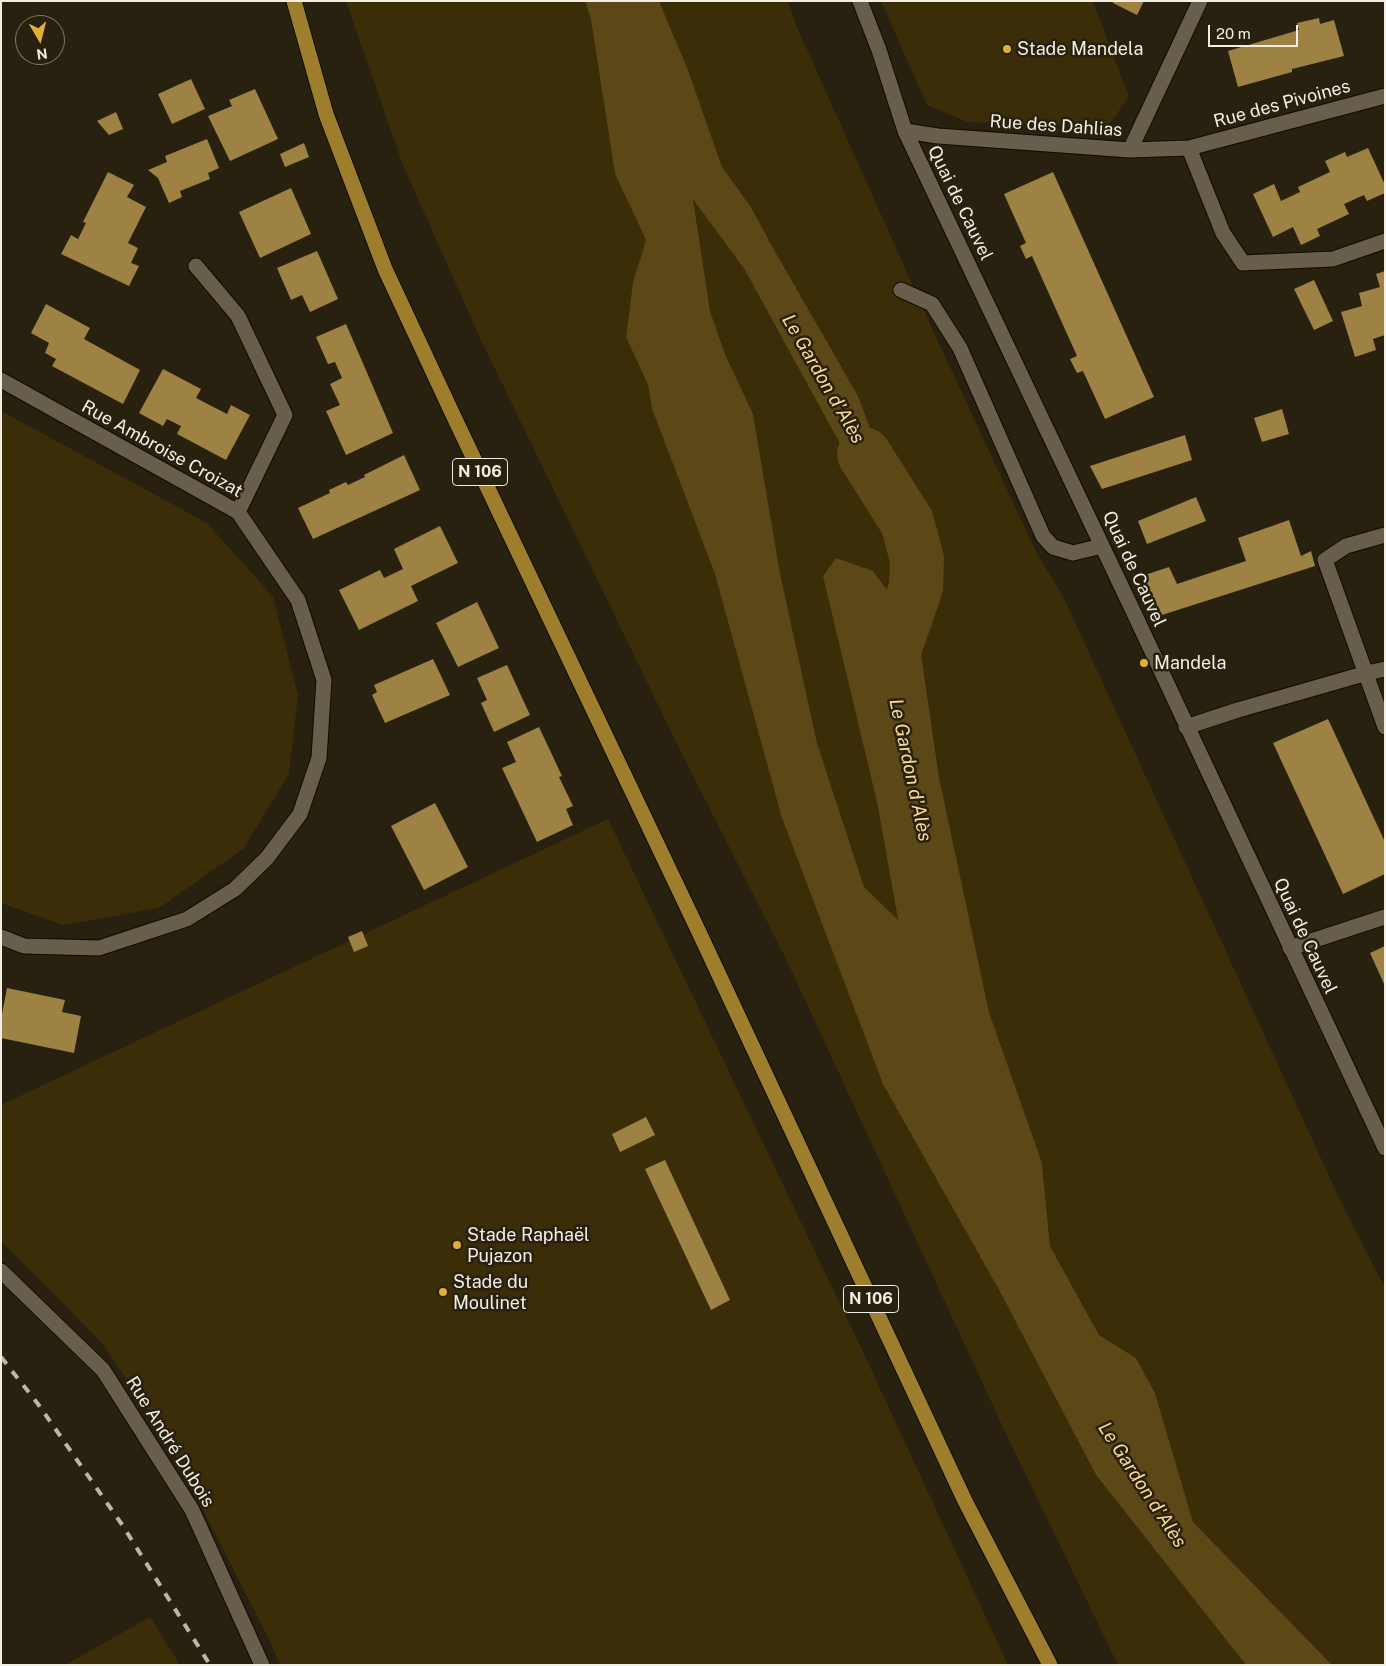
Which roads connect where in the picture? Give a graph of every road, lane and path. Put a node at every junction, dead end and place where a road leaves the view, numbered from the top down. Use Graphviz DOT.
graph roads {
  1 [pos="294,1"];
  2 [pos="860,1"];
  3 [pos="1200,1"];
  4 [pos="1385,96"];
  5 [pos="905,131"];
  6 [pos="1189,148"];
  7 [pos="1130,150"];
  8 [pos="1385,242"];
  9 [pos="196,266"];
  10 [pos="901,290"];
  11 [pos="1,380"];
  12 [pos="238,512"];
  13 [pos="1385,535"];
  14 [pos="1102,546"];
  15 [pos="1385,670"];
  16 [pos="1367,673"];
  17 [pos="1186,727"];
  18 [pos="1385,728"];
  19 [pos="1385,917"];
  20 [pos="1,937"];
  21 [pos="1290,948"];
  22 [pos="1385,1148"];
  23 [pos="1,1271"];
  24 [pos="262,1665"];
  25 [pos="1050,1665"];
  1 -- 25 [label="main road, N 106"];
  2 -- 5 [label="street, Quai de Cauvel"];
  3 -- 7 [label="street, Rue des Dahlias"];
  4 -- 6 [label="street, Rue des Pivoines"];
  5 -- 7 [label="street, Rue des Dahlias"];
  5 -- 14 [label="street, Quai de Cauvel"];
  6 -- 7 [label="street, Rue des Pivoines"];
  6 -- 8 [label="street"];
  9 -- 12 [label="street"];
  10 -- 14 [label="street"];
  11 -- 12 [label="street, Rue Ambroise Croizat"];
  12 -- 20 [label="street, Rue Ambroise Croizat"];
  13 -- 16 [label="street"];
  14 -- 17 [label="street, Quai de Cauvel"];
  15 -- 16 [label="street"];
  16 -- 17 [label="street"];
  16 -- 18 [label="street"];
  17 -- 21 [label="street, Quai de Cauvel"];
  19 -- 21 [label="street"];
  21 -- 22 [label="street, Quai de Cauvel"];
  23 -- 24 [label="street, Rue André Dubois"];
}
